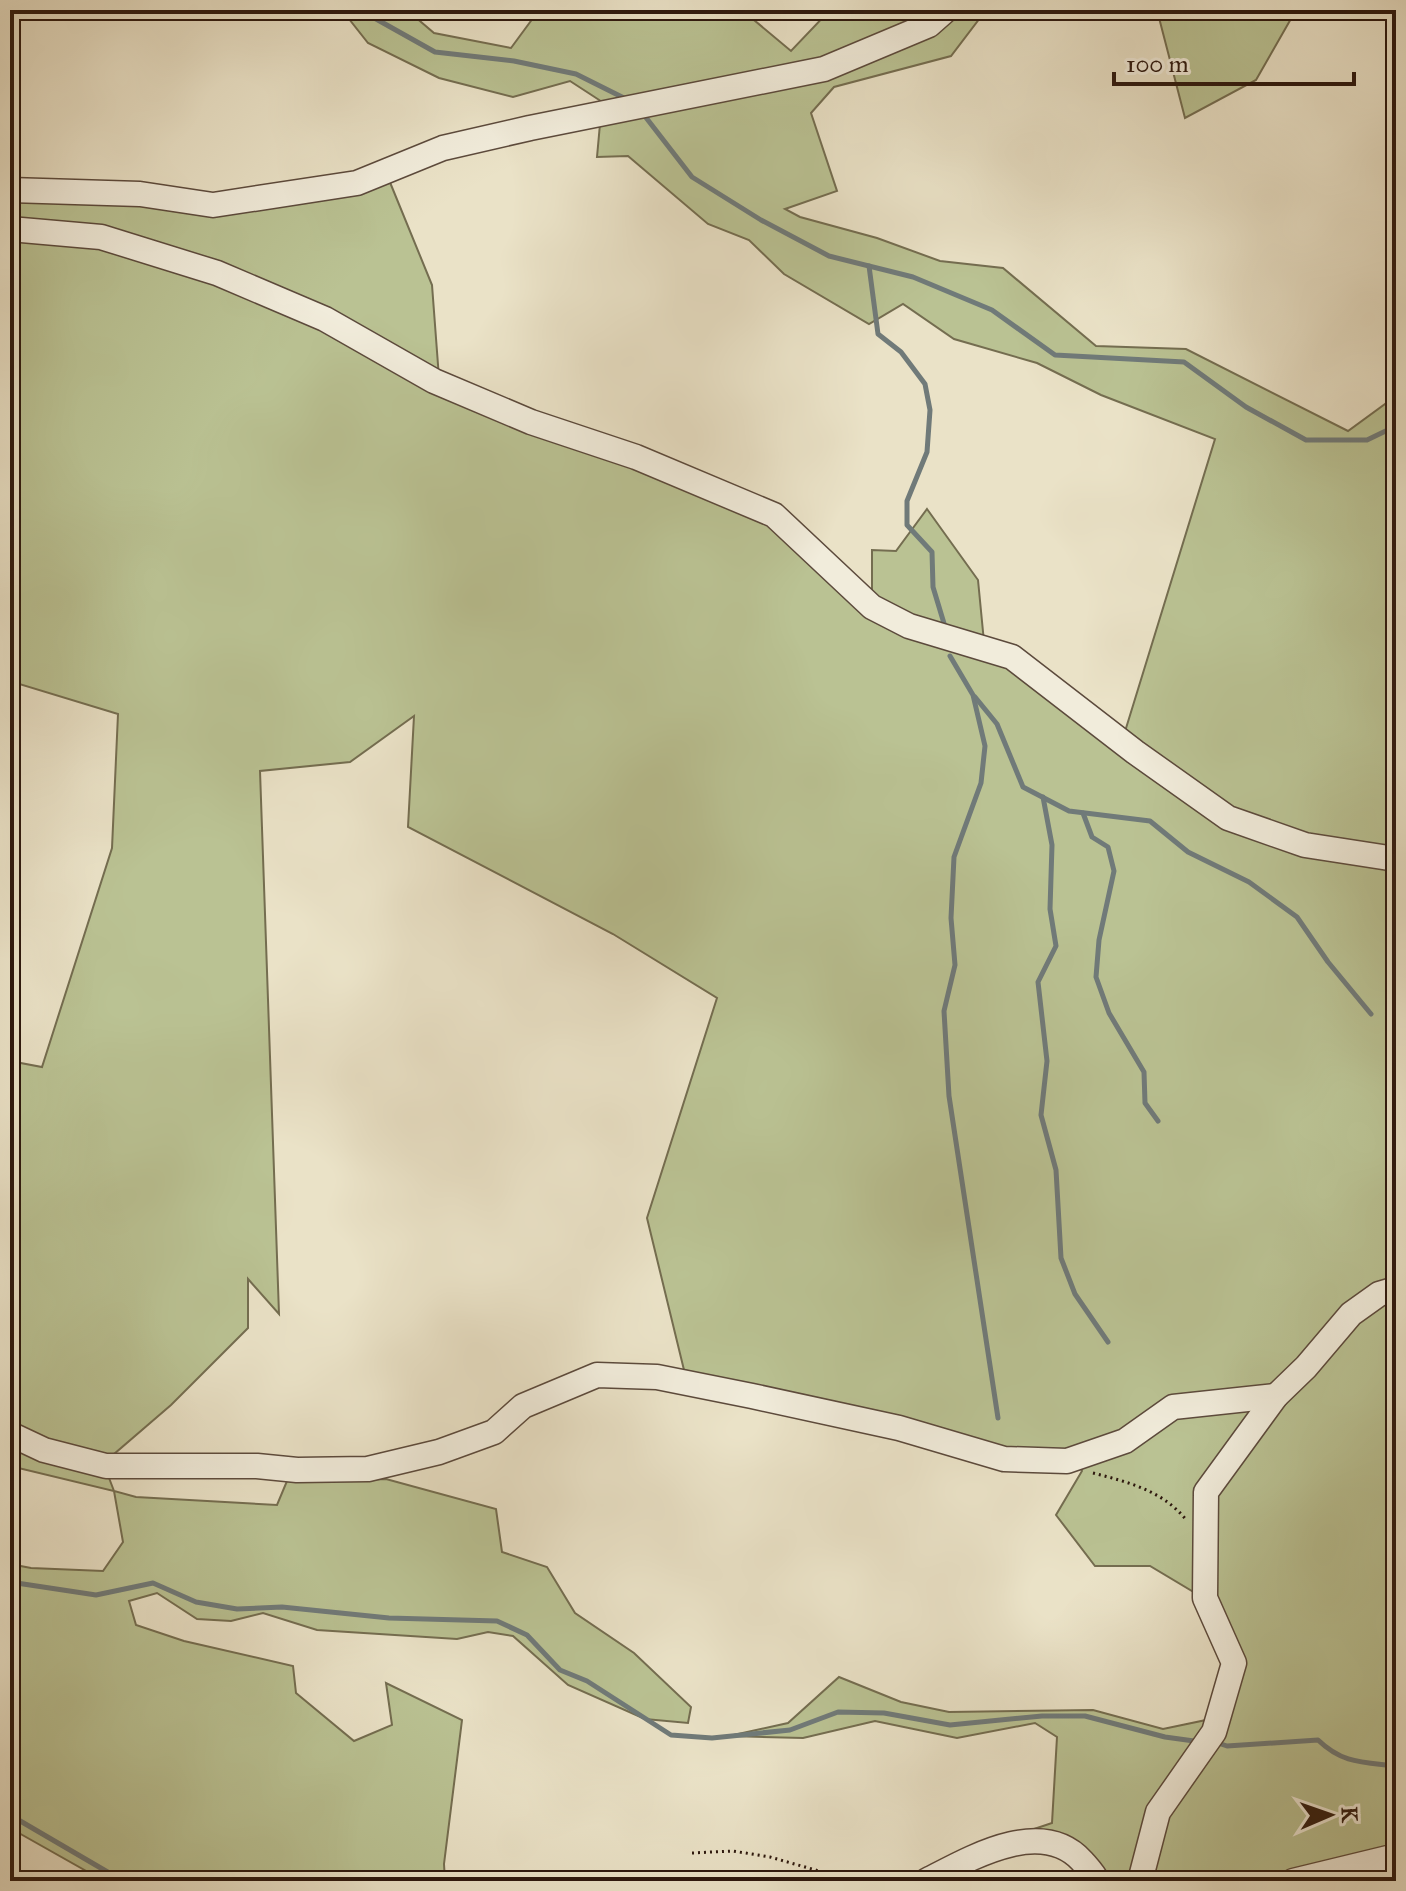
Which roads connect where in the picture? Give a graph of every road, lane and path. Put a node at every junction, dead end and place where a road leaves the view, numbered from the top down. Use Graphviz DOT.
graph roads {
  1 [pos="946,10"];
  2 [pos="10,190"];
  3 [pos="10,229"];
  4 [pos="1396,862"];
  5 [pos="1396,1289"];
  6 [pos="1276,1396"];
  7 [pos="10,1434"];
  8 [pos="1067,1461"];
  9 [pos="1206,1547"];
  10 [pos="692,1853"];
  11 [pos="1396,1856"];
  12 [pos="854,1881"];
  13 [pos="926,1881"];
  14 [pos="1097,1881"];
  15 [pos="1140,1881"];
  16 [pos="1293,1881"];
  1 -- 2 [label="street"];
  3 -- 4 [label="street"];
  5 -- 6 [label="street"];
  6 -- 8 [label="street"];
  6 -- 9 [label="street"];
  7 -- 8 [label="street"];
  8 -- 9 [label="path"];
  9 -- 15 [label="street"];
  10 -- 12 [label="path"];
  11 -- 16 [label="street"];
  13 -- 14 [label="street"];
}
